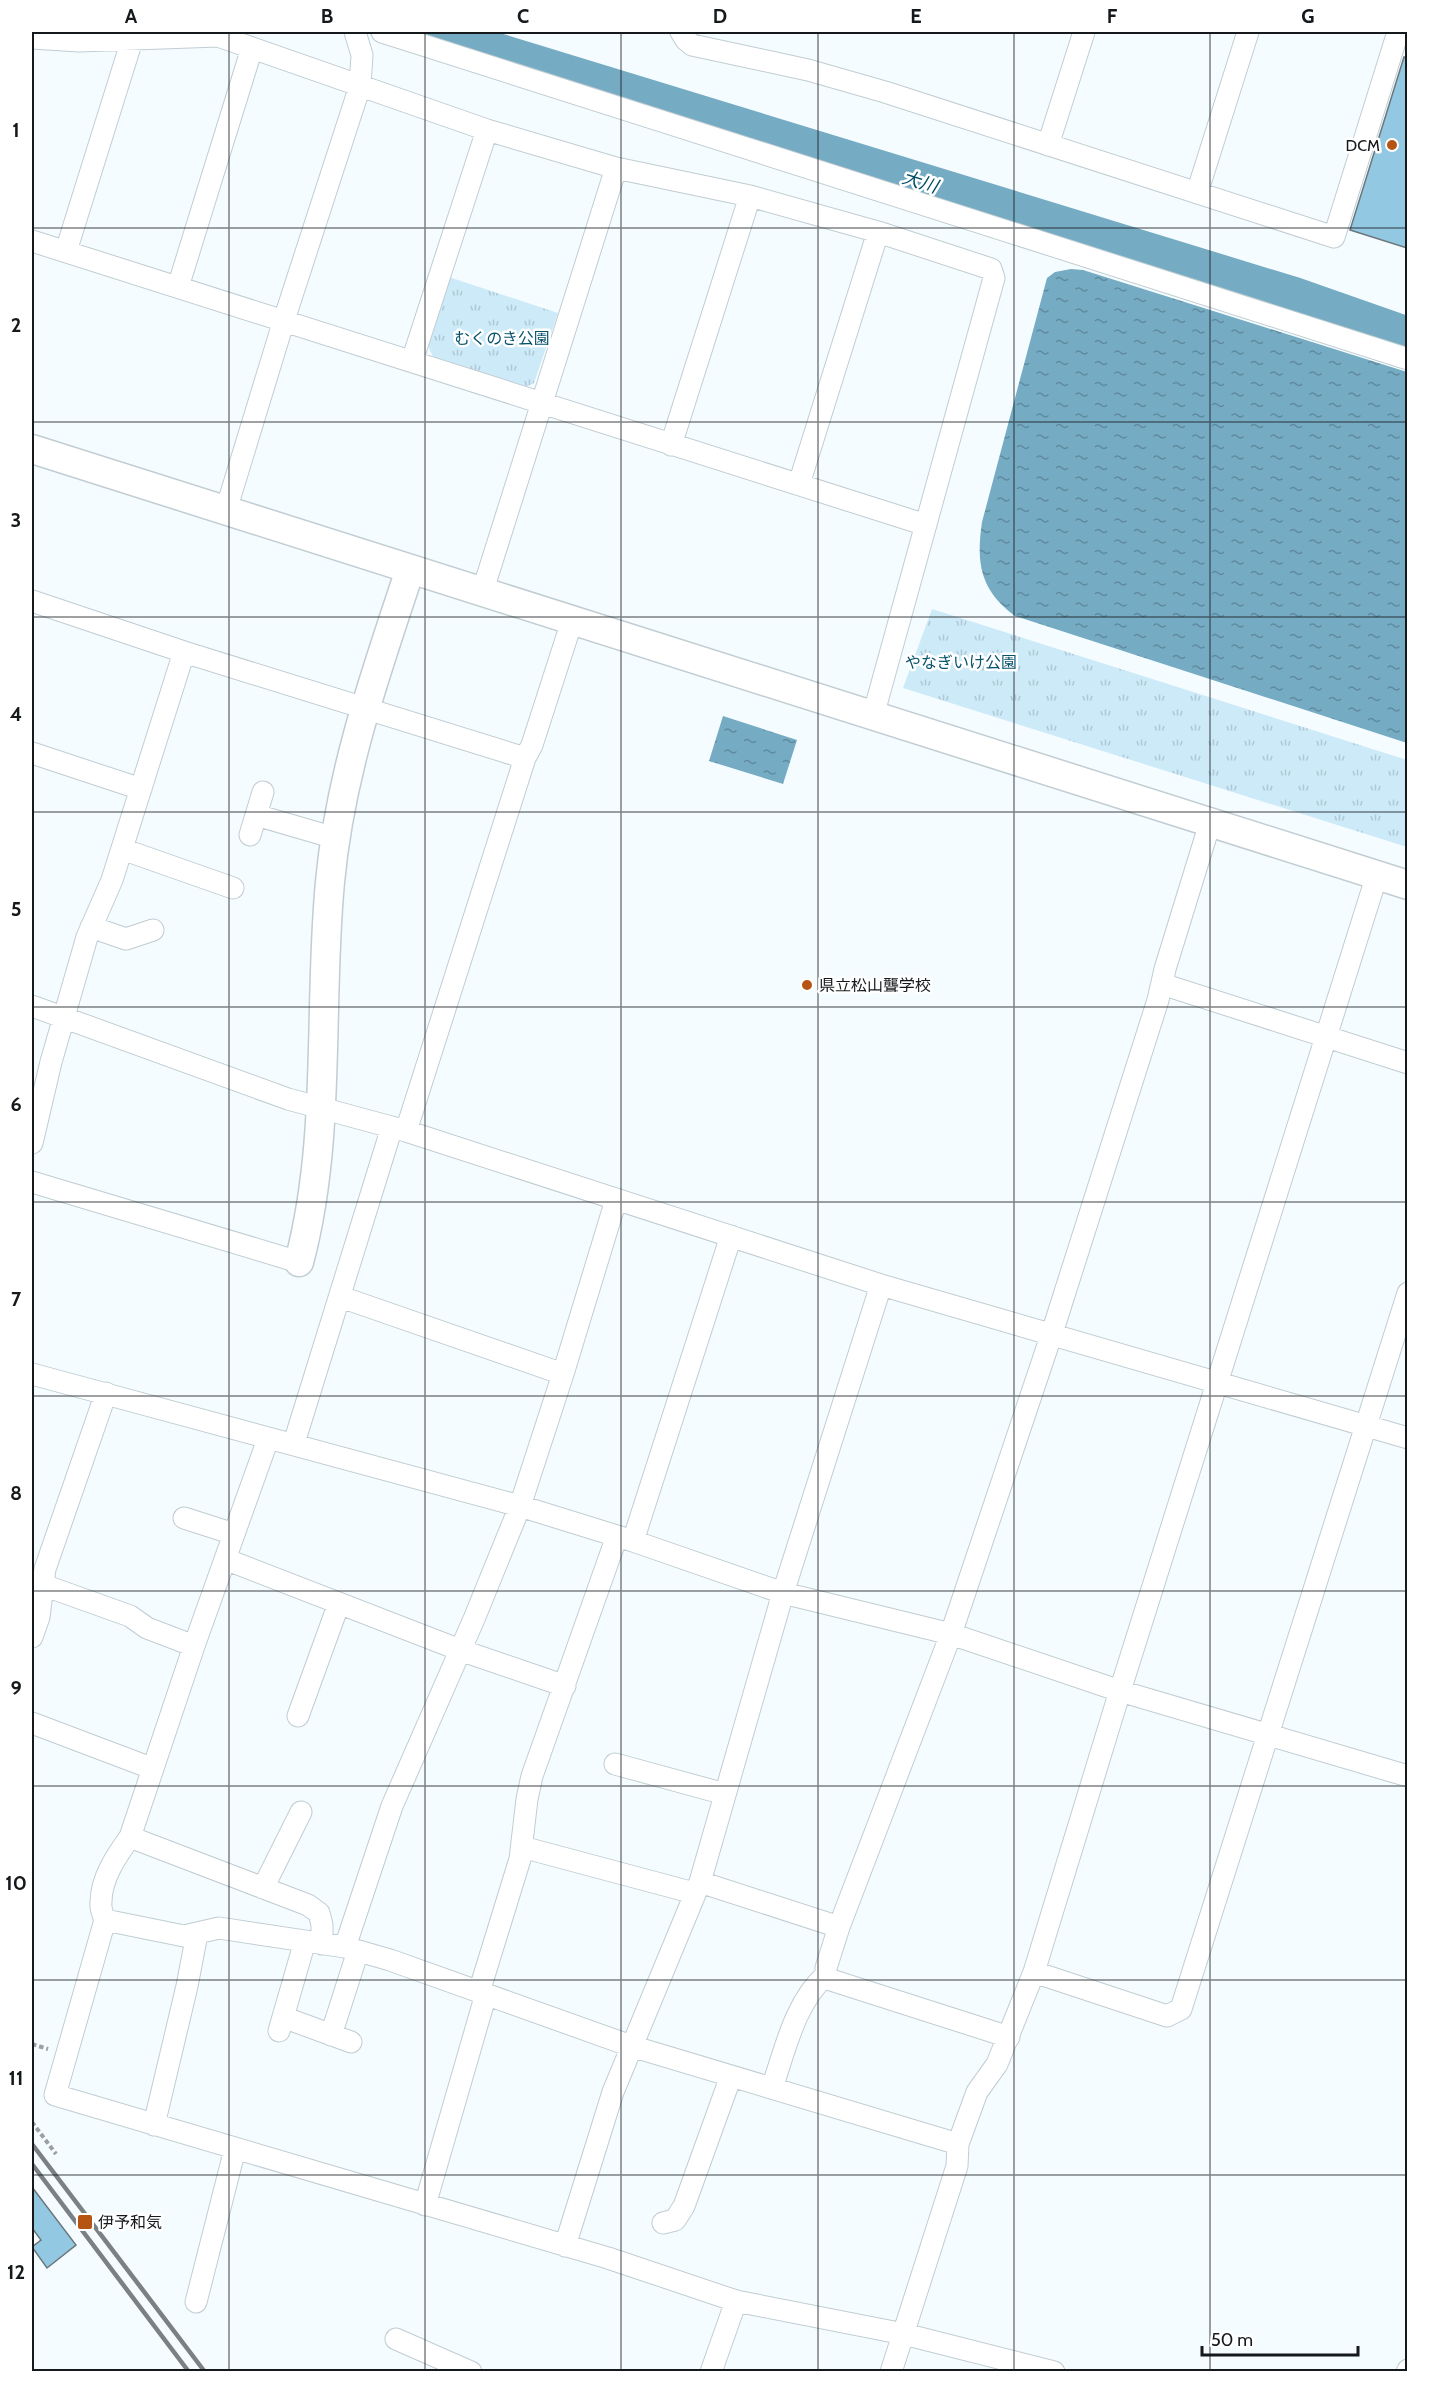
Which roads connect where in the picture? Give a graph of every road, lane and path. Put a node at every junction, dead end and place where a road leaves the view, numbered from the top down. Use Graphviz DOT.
graph roads {
  1 [pos="355,32"];
  2 [pos="382,32"];
  3 [pos="681,32"];
  4 [pos="1084,32"];
  5 [pos="1248,32"];
  6 [pos="1398,32"];
  7 [pos="32,38"];
  8 [pos="132,40"];
  9 [pos="252,48"];
  10 [pos="360,86"];
  11 [pos="487,130"];
  12 [pos="1048,145"];
  13 [pos="616,168"];
  14 [pos="1197,193"];
  15 [pos="750,196"];
  16 [pos="878,232"];
  17 [pos="32,241"];
  18 [pos="66,251"];
  19 [pos="178,287"];
  20 [pos="284,321"];
  21 [pos="1407,358"];
  22 [pos="412,361"];
  23 [pos="542,403"];
  24 [pos="671,445"];
  25 [pos="32,449"];
  26 [pos="799,484"];
  27 [pos="226,510"];
  28 [pos="926,525"];
  29 [pos="410,570"];
  30 [pos="482,592"];
  31 [pos="32,601"];
  32 [pos="572,621"];
  33 [pos="184,652"];
  34 [pos="365,706"];
  35 [pos="873,716"];
  36 [pos="32,753"];
  37 [pos="525,758"];
  38 [pos="141,789"];
  39 [pos="263,792"];
  40 [pos="1210,823"];
  41 [pos="335,838"];
  42 [pos="122,849"];
  43 [pos="1377,875"];
  44 [pos="1407,885"];
  45 [pos="233,888"];
  46 [pos="91,927"];
  47 [pos="153,930"];
  48 [pos="1162,984"];
  49 [pos="32,1006"];
  50 [pos="63,1018"];
  51 [pos="1327,1037"];
  52 [pos="1407,1063"];
  53 [pos="321,1108"];
  54 [pos="399,1129"];
  55 [pos="32,1143"];
  56 [pos="32,1182"];
  57 [pos="616,1200"];
  58 [pos="731,1236"];
  59 [pos="299,1262"];
  60 [pos="881,1285"];
  61 [pos="1407,1293"];
  62 [pos="341,1297"];
  63 [pos="1052,1333"];
  64 [pos="32,1374"];
  65 [pos="563,1374"];
  66 [pos="1217,1382"];
  67 [pos="106,1393"];
  68 [pos="1365,1425"];
  69 [pos="1407,1438"];
  70 [pos="268,1439"];
  71 [pos="294,1443"];
  72 [pos="520,1506"];
  73 [pos="184,1518"];
  74 [pos="234,1534"];
  75 [pos="625,1539"];
  76 [pos="225,1559"];
  77 [pos="37,1582"];
  78 [pos="783,1593"];
  79 [pos="339,1603"];
  80 [pos="951,1634"];
  81 [pos="32,1637"];
  82 [pos="194,1646"];
  83 [pos="460,1650"];
  84 [pos="565,1686"];
  85 [pos="1120,1691"];
  86 [pos="298,1716"];
  87 [pos="32,1723"];
  88 [pos="1266,1735"];
  89 [pos="615,1764"];
  90 [pos="151,1768"];
  91 [pos="1407,1776"];
  92 [pos="725,1794"];
  93 [pos="301,1812"];
  94 [pos="130,1837"];
  95 [pos="522,1847"];
  96 [pos="697,1887"];
  97 [pos="263,1888"];
  98 [pos="105,1920"];
  99 [pos="839,1927"];
  100 [pos="197,1934"];
  101 [pos="313,1942"];
  102 [pos="351,1949"];
  103 [pos="1034,1972"];
  104 [pos="826,1975"];
  105 [pos="482,1993"];
  106 [pos="331,2035"];
  107 [pos="1009,2037"];
  108 [pos="351,2042"];
  109 [pos="32,2044"];
  110 [pos="631,2046"];
  111 [pos="54,2051"];
  112 [pos="731,2076"];
  113 [pos="772,2088"];
  114 [pos="32,2122"];
  115 [pos="154,2125"];
  116 [pos="958,2144"];
  117 [pos="235,2149"];
  118 [pos="56,2154"];
  119 [pos="425,2205"];
  120 [pos="663,2223"];
  121 [pos="565,2246"];
  122 [pos="736,2301"];
  123 [pos="196,2302"];
  124 [pos="904,2334"];
  125 [pos="396,2338"];
  126 [pos="471,2372"];
  127 [pos="711,2372"];
  128 [pos="891,2372"];
  129 [pos="1054,2372"];
  1 -- 10 [label="street"];
  2 -- 21 [label="street"];
  3 -- 12 [label="street"];
  4 -- 12 [label="street"];
  5 -- 14 [label="street"];
  6 -- 14 [label="street"];
  7 -- 8 [label="street"];
  8 -- 9 [label="street"];
  8 -- 18 [label="street"];
  9 -- 10 [label="street"];
  9 -- 19 [label="street"];
  10 -- 11 [label="street"];
  10 -- 20 [label="street"];
  11 -- 13 [label="street"];
  11 -- 22 [label="street"];
  12 -- 14 [label="street"];
  13 -- 15 [label="street"];
  13 -- 23 [label="street"];
  15 -- 16 [label="street"];
  15 -- 24 [label="street"];
  16 -- 26 [label="street"];
  16 -- 28 [label="street"];
  17 -- 18 [label="street"];
  18 -- 19 [label="street"];
  19 -- 20 [label="street"];
  20 -- 22 [label="street"];
  20 -- 27 [label="street"];
  22 -- 23 [label="street"];
  23 -- 24 [label="street"];
  23 -- 30 [label="street"];
  24 -- 26 [label="street"];
  25 -- 27 [label="street"];
  26 -- 28 [label="street"];
  27 -- 29 [label="street"];
  28 -- 35 [label="street"];
  29 -- 30 [label="street"];
  29 -- 34 [label="street"];
  30 -- 32 [label="street"];
  31 -- 33 [label="street"];
  32 -- 35 [label="street"];
  32 -- 37 [label="street"];
  33 -- 34 [label="street"];
  33 -- 38 [label="street"];
  34 -- 37 [label="street"];
  34 -- 41 [label="street"];
  35 -- 40 [label="street"];
  36 -- 38 [label="street"];
  37 -- 54 [label="street"];
  38 -- 42 [label="street"];
  39 -- 41 [label="street"];
  40 -- 43 [label="street"];
  40 -- 48 [label="street"];
  41 -- 53 [label="street"];
  42 -- 45 [label="street"];
  42 -- 46 [label="street"];
  43 -- 44 [label="street"];
  43 -- 51 [label="street"];
  46 -- 47 [label="street"];
  46 -- 50 [label="street"];
  48 -- 51 [label="street"];
  48 -- 63 [label="street"];
  49 -- 50 [label="street"];
  50 -- 53 [label="street"];
  50 -- 55 [label="street"];
  51 -- 52 [label="street"];
  51 -- 66 [label="street"];
  53 -- 54 [label="street"];
  53 -- 59 [label="street"];
  54 -- 57 [label="street"];
  54 -- 62 [label="street"];
  56 -- 59 [label="street"];
  57 -- 58 [label="street"];
  57 -- 65 [label="street"];
  58 -- 60 [label="street"];
  58 -- 75 [label="street"];
  60 -- 63 [label="street"];
  60 -- 78 [label="street"];
  61 -- 68 [label="street"];
  62 -- 65 [label="street"];
  62 -- 71 [label="street"];
  63 -- 66 [label="street"];
  63 -- 80 [label="street"];
  64 -- 67 [label="street"];
  65 -- 72 [label="street"];
  66 -- 68 [label="street"];
  66 -- 85 [label="street"];
  67 -- 70 [label="street"];
  67 -- 77 [label="street"];
  68 -- 69 [label="street"];
  68 -- 88 [label="street"];
  70 -- 71 [label="street"];
  70 -- 74 [label="street"];
  71 -- 72 [label="street"];
  72 -- 75 [label="street"];
  72 -- 83 [label="street"];
  73 -- 74 [label="street"];
  74 -- 76 [label="street"];
  75 -- 78 [label="street"];
  75 -- 84 [label="street"];
  76 -- 79 [label="street"];
  76 -- 82 [label="street"];
  77 -- 81 [label="street"];
  77 -- 82 [label="street"];
  78 -- 80 [label="street"];
  78 -- 92 [label="street"];
  79 -- 83 [label="street"];
  79 -- 86 [label="street"];
  80 -- 85 [label="street"];
  80 -- 99 [label="street"];
  82 -- 90 [label="street"];
  83 -- 84 [label="street"];
  83 -- 102 [label="street"];
  84 -- 95 [label="street"];
  85 -- 88 [label="street"];
  85 -- 103 [label="street"];
  87 -- 90 [label="street"];
  88 -- 91 [label="street"];
  88 -- 103 [label="street"];
  89 -- 92 [label="street"];
  90 -- 94 [label="street"];
  92 -- 96 [label="street"];
  93 -- 97 [label="street"];
  94 -- 97 [label="street"];
  94 -- 98 [label="street"];
  95 -- 96 [label="street"];
  95 -- 105 [label="street"];
  96 -- 99 [label="street"];
  96 -- 110 [label="street"];
  97 -- 101 [label="street"];
  98 -- 100 [label="street"];
  98 -- 115 [label="street"];
  99 -- 104 [label="street"];
  100 -- 101 [label="street"];
  100 -- 115 [label="street"];
  101 -- 102 [label="street"];
  101 -- 106 [label="street"];
  102 -- 105 [label="street"];
  102 -- 106 [label="street"];
  103 -- 107 [label="street"];
  104 -- 107 [label="street"];
  104 -- 113 [label="street"];
  105 -- 110 [label="street"];
  105 -- 119 [label="street"];
  106 -- 108 [label="street"];
  107 -- 116 [label="street"];
  109 -- 111 [label="path"];
  110 -- 112 [label="street"];
  110 -- 121 [label="street"];
  112 -- 113 [label="street"];
  112 -- 120 [label="street"];
  113 -- 116 [label="street"];
  114 -- 118 [label="path"];
  115 -- 117 [label="street"];
  116 -- 124 [label="street"];
  117 -- 119 [label="street"];
  117 -- 123 [label="street"];
  119 -- 121 [label="street"];
  121 -- 122 [label="street"];
  122 -- 124 [label="street"];
  122 -- 127 [label="street"];
  124 -- 128 [label="street"];
  124 -- 129 [label="street"];
  125 -- 126 [label="street"];
}
